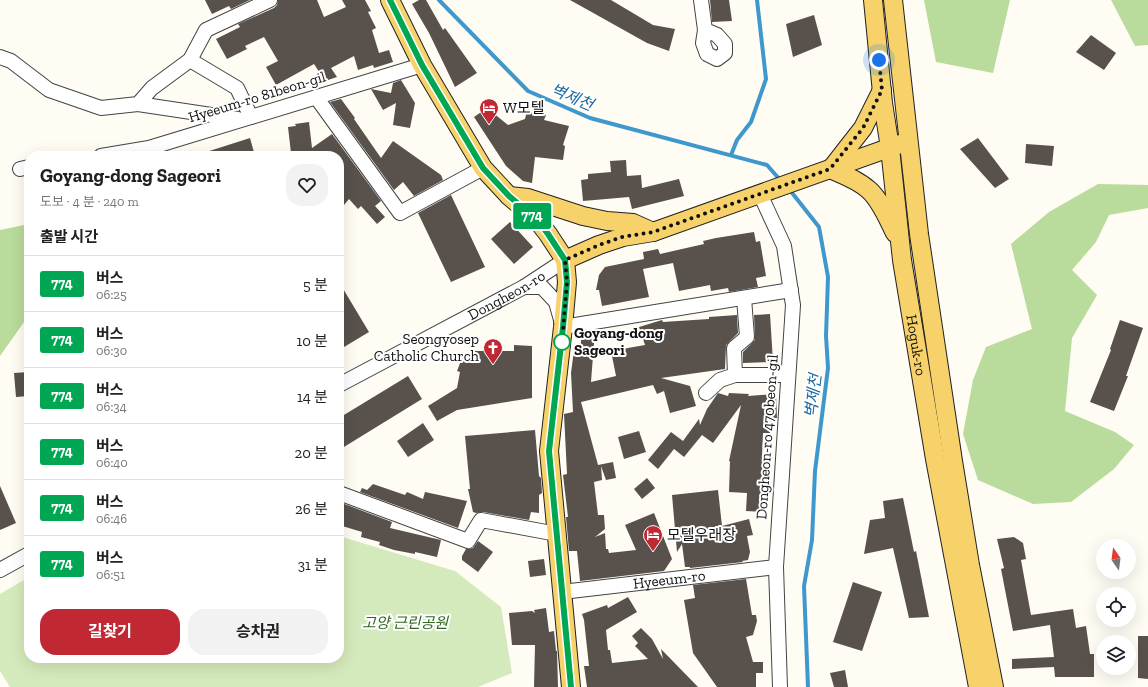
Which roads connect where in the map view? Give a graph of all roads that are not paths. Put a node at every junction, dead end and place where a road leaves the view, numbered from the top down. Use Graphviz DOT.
graph roads {
  1 [pos="270,0"];
  2 [pos="390,0"];
  3 [pos="701,0"];
  4 [pos="873,0"];
  5 [pos="893,0"];
  6 [pos="705,30"];
  7 [pos="0,57"];
  8 [pos="190,60"];
  9 [pos="422,65"];
  10 [pos="882,90"];
  11 [pos="316,97"];
  12 [pos="138,104"];
  13 [pos="247,118"];
  14 [pos="909,141"];
  15 [pos="890,148"];
  16 [pos="154,151"];
  17 [pos="483,168"];
  18 [pos="830,169"];
  19 [pos="766,192"];
  20 [pos="509,196"];
  21 [pos="653,232"];
  22 [pos="900,243"];
  23 [pos="565,260"];
  24 [pos="524,287"];
  25 [pos="791,290"];
  26 [pos="744,298"];
  27 [pos="563,327"];
  28 [pos="735,374"];
  29 [pos="788,375"];
  30 [pos="344,383"];
  31 [pos="706,393"];
  32 [pos="344,495"];
  33 [pos="557,534"];
  34 [pos="24,557"];
  35 [pos="776,567"];
  36 [pos="0,570"];
  37 [pos="562,592"];
  38 [pos="571,687"];
  39 [pos="780,687"];
  40 [pos="978,687"];
  41 [pos="994,687"];
  1 -- 8 [label="street"];
  2 -- 9 [label="main road"];
  3 -- 6 [label="street"];
  4 -- 10 [label="main road, Hoguk-ro"];
  5 -- 14 [label="main road, Hoguk-ro"];
  7 -- 12 [label="street"];
  8 -- 12 [label="street"];
  8 -- 13 [label="street"];
  9 -- 11 [label="street, Hyeeum-ro 81beon-gil"];
  9 -- 17 [label="main road"];
  10 -- 15 [label="main road, Hoguk-ro"];
  10 -- 18 [label="main road"];
  11 -- 13 [label="street, Hyeeum-ro 81beon-gil"];
  11 -- 17 [label="street"];
  12 -- 13 [label="street"];
  13 -- 16 [label="street, Hyeeum-ro 81beon-gil"];
  14 -- 15 [label="main road"];
  14 -- 41 [label="main road, Hoguk-ro"];
  15 -- 18 [label="main road"];
  15 -- 22 [label="main road, Hoguk-ro"];
  17 -- 20 [label="main road"];
  18 -- 19 [label="main road, Dongheon-ro"];
  18 -- 22 [label="main road"];
  19 -- 21 [label="main road, Dongheon-ro"];
  19 -- 25 [label="street, Dongheon-ro 470beon-gil"];
  20 -- 21 [label="main road"];
  20 -- 23 [label="main road"];
  21 -- 23 [label="main road, Dongheon-ro"];
  22 -- 40 [label="main road, Hoguk-ro"];
  23 -- 24 [label="street, Dongheon-ro"];
  23 -- 27 [label="main road"];
  24 -- 27 [label="street"];
  24 -- 30 [label="street, Dongheon-ro"];
  25 -- 26 [label="street"];
  25 -- 29 [label="street, Dongheon-ro 470beon-gil"];
  26 -- 27 [label="street"];
  26 -- 28 [label="street"];
  27 -- 33 [label="main road"];
  28 -- 29 [label="street"];
  28 -- 31 [label="street"];
  29 -- 35 [label="street, Dongheon-ro 470beon-gil"];
  32 -- 33 [label="street"];
  33 -- 37 [label="main road"];
  34 -- 36 [label="street"];
  35 -- 37 [label="street, Hyeeum-ro"];
  35 -- 39 [label="street, Dongheon-ro 470beon-gil"];
  37 -- 38 [label="main road"];
}
